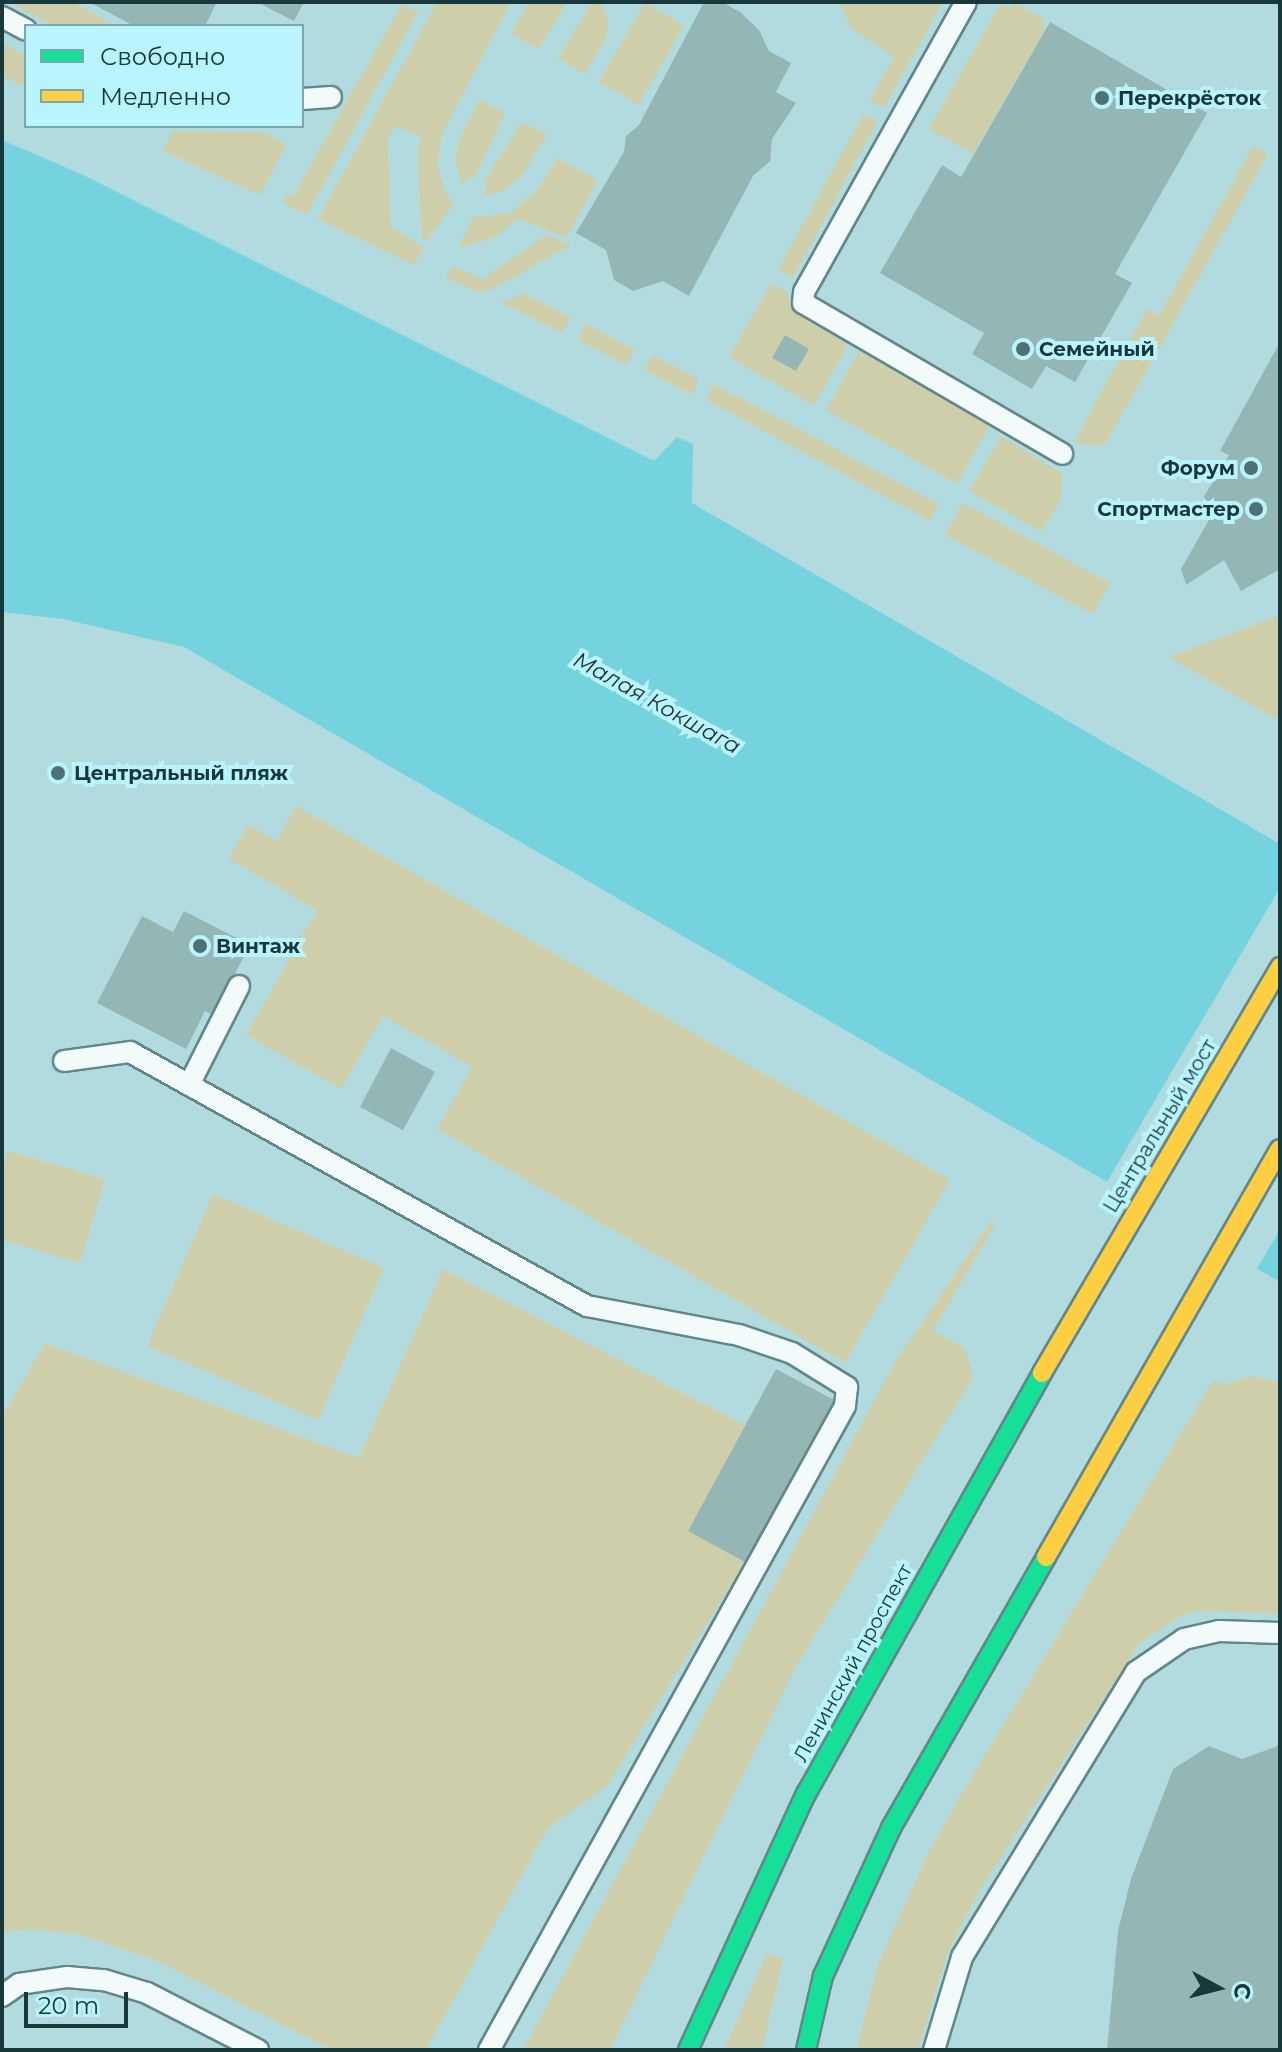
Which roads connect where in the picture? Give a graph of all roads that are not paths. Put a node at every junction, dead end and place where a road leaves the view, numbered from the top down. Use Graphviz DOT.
graph roads {
  1 [pos="966,2"];
  2 [pos="2,17"];
  3 [pos="24,29"];
  4 [pos="331,97"];
  5 [pos="304,99"];
  6 [pos="1062,454"];
  7 [pos="1280,967"];
  8 [pos="239,986"];
  9 [pos="64,1061"];
  10 [pos="189,1085"];
  11 [pos="1280,1149"];
  12 [pos="1079,1307"];
  13 [pos="1280,1633"];
  14 [pos="2,1996"];
  15 [pos="258,2050"];
  16 [pos="489,2050"];
  17 [pos="688,2050"];
  18 [pos="806,2050"];
  19 [pos="934,2050"];
  1 -- 6 [label="lane"];
  2 -- 3 [label="lane"];
  4 -- 5 [label="lane"];
  7 -- 12 [label="main road, Центральный мост"];
  8 -- 10 [label="lane"];
  9 -- 10 [label="lane"];
  10 -- 16 [label="lane"];
  11 -- 18 [label="main road"];
  12 -- 17 [label="main road, Ленинский проспект"];
  13 -- 19 [label="lane"];
  14 -- 15 [label="lane"];
}
